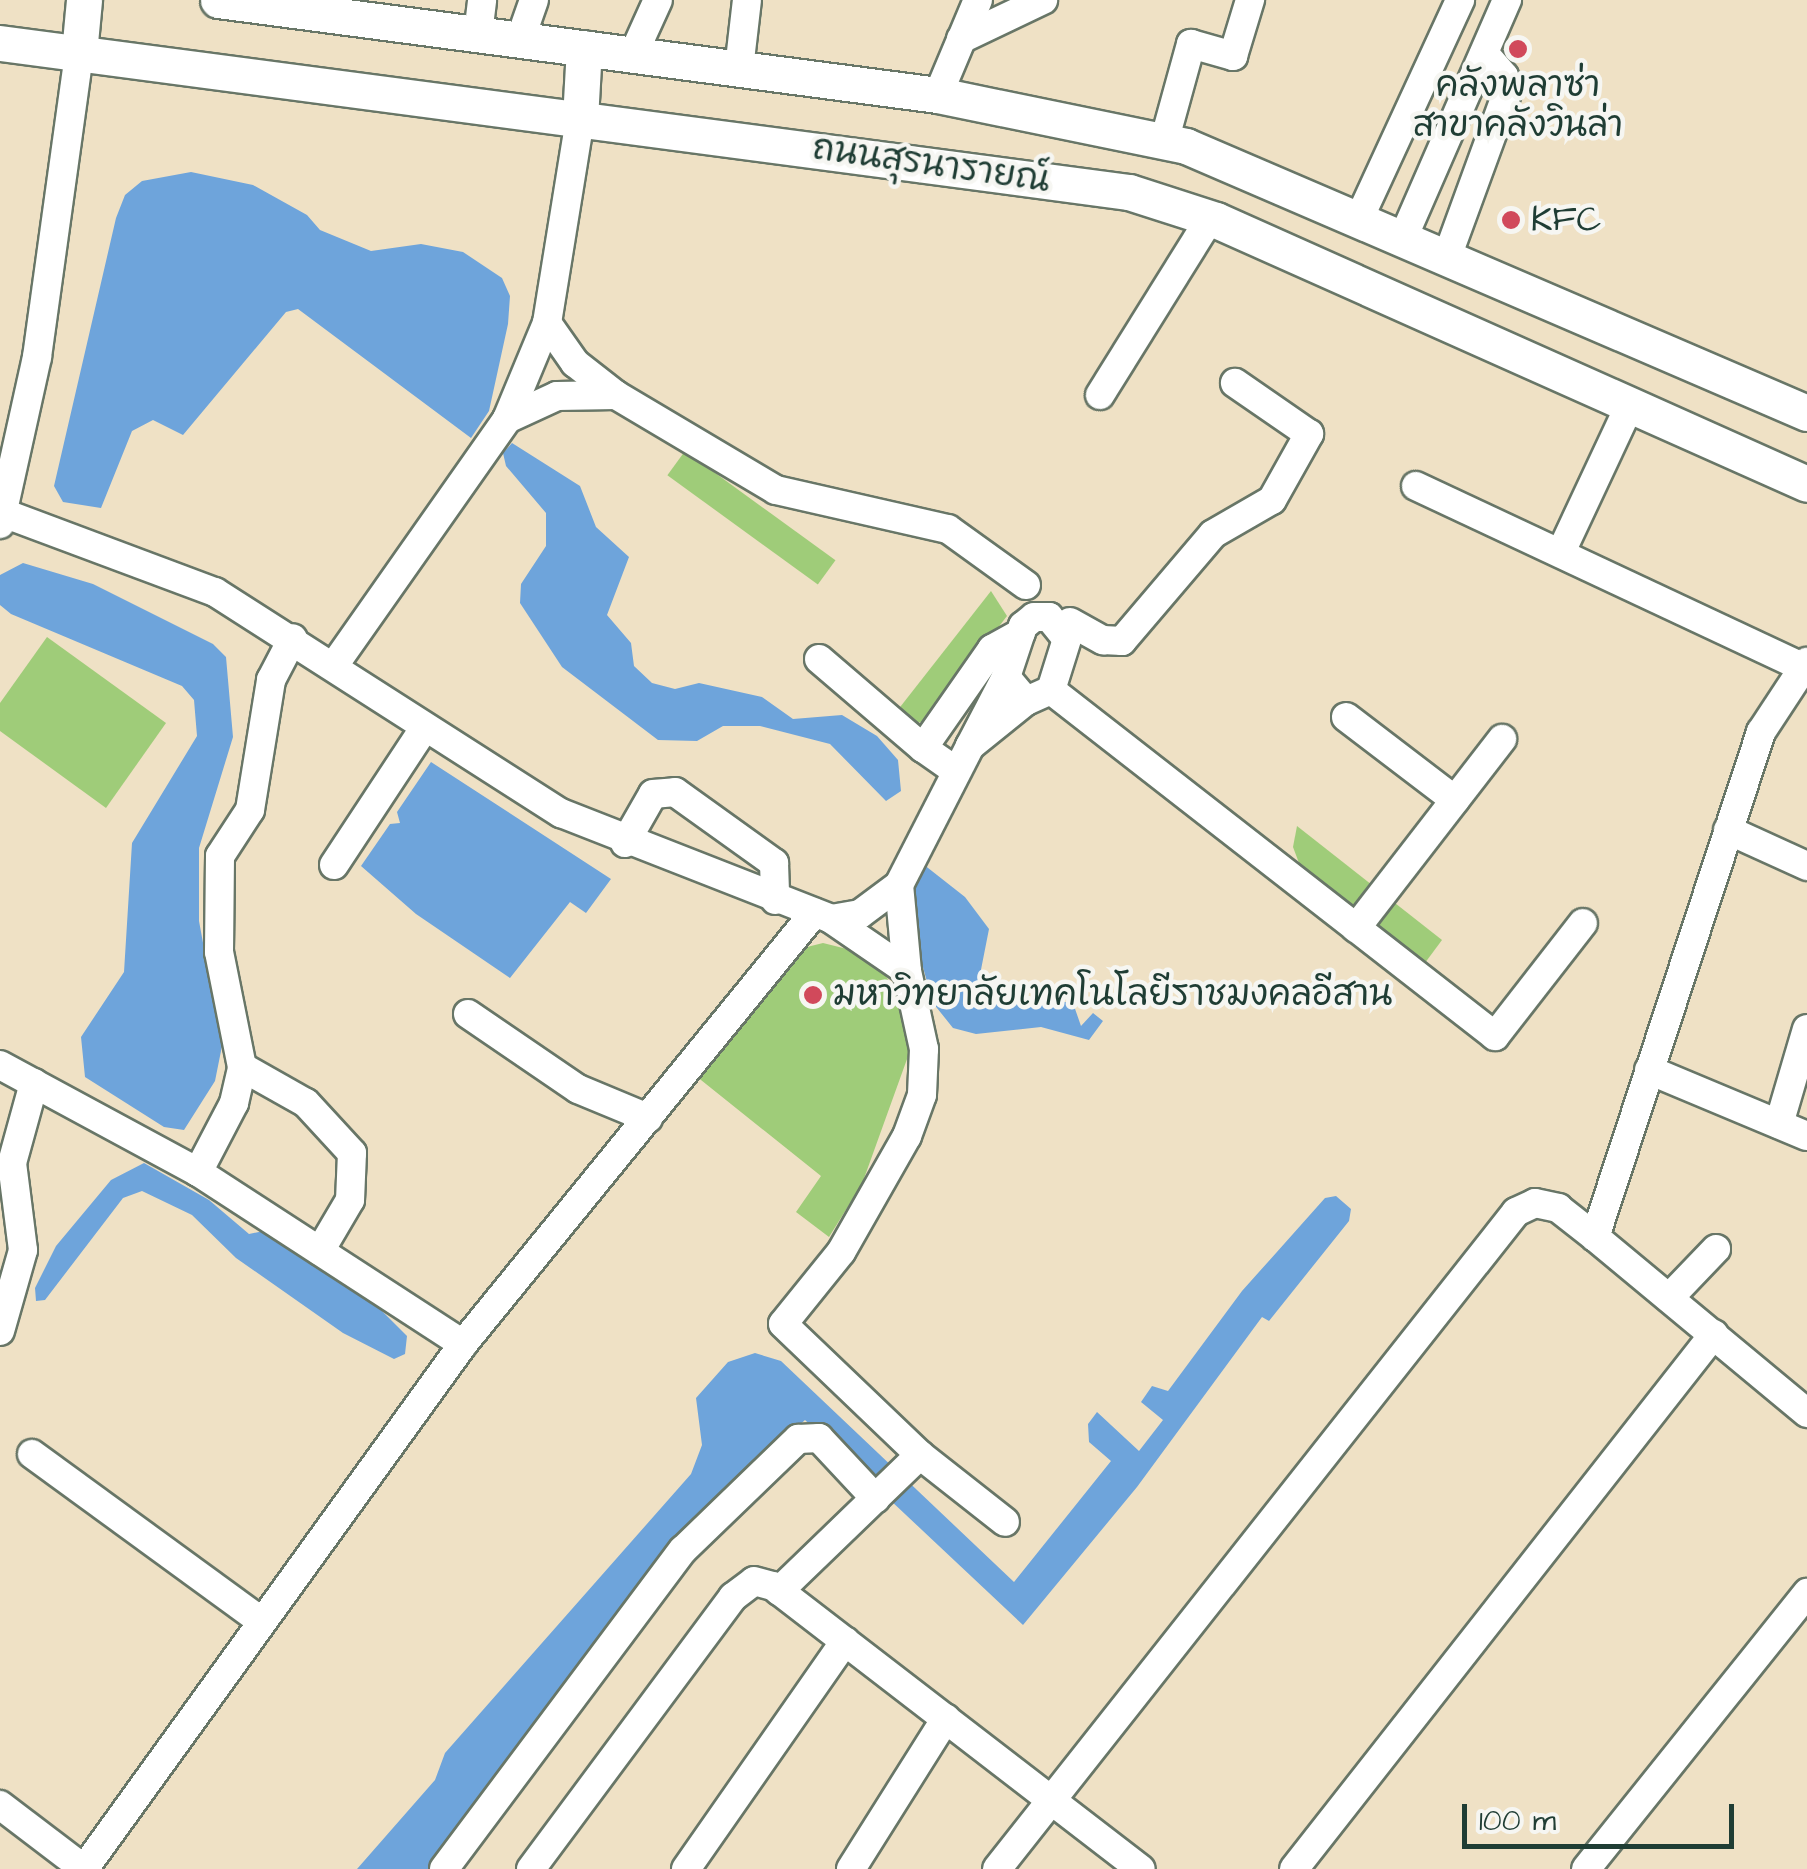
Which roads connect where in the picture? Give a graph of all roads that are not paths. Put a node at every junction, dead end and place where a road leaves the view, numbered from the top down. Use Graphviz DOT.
graph roads {
  1 [pos="84,0"];
  2 [pos="218,0"];
  3 [pos="534,0"];
  4 [pos="658,0"];
  5 [pos="748,0"];
  6 [pos="978,0"];
  7 [pos="1043,0"];
  8 [pos="1250,0"];
  9 [pos="1460,0"];
  10 [pos="1507,0"];
  11 [pos="263,3"];
  12 [pos="480,17"];
  13 [pos="961,39"];
  14 [pos="520,40"];
  15 [pos="0,43"];
  16 [pos="584,48"];
  17 [pos="1484,53"];
  18 [pos="79,54"];
  19 [pos="633,55"];
  20 [pos="739,70"];
  21 [pos="938,95"];
  22 [pos="580,119"];
  23 [pos="1164,142"];
  24 [pos="1210,218"];
  25 [pos="1359,219"];
  26 [pos="1403,238"];
  27 [pos="1447,257"];
  28 [pos="548,323"];
  29 [pos="1235,383"];
  30 [pos="1100,395"];
  31 [pos="616,396"];
  32 [pos="1630,405"];
  33 [pos="1807,413"];
  34 [pos="507,419"];
  35 [pos="6,476"];
  36 [pos="1807,484"];
  37 [pos="1416,486"];
  38 [pos="3,519"];
  39 [pos="1562,550"];
  40 [pos="1026,585"];
  41 [pos="1022,629"];
  42 [pos="1068,630"];
  43 [pos="293,638"];
  44 [pos="819,659"];
  45 [pos="335,664"];
  46 [pos="1805,664"];
  47 [pos="1006,677"];
  48 [pos="1038,695"];
  49 [pos="1346,717"];
  50 [pos="425,727"];
  51 [pos="1502,739"];
  52 [pos="970,746"];
  53 [pos="923,748"];
  54 [pos="956,771"];
  55 [pos="1455,800"];
  56 [pos="1728,830"];
  57 [pos="625,843"];
  58 [pos="334,866"];
  59 [pos="1807,866"];
  60 [pos="899,884"];
  61 [pos="775,900"];
  62 [pos="823,916"];
  63 [pos="1583,923"];
  64 [pos="1356,928"];
  65 [pos="907,971"];
  66 [pos="468,1014"];
  67 [pos="1807,1029"];
  68 [pos="0,1064"];
  69 [pos="242,1067"];
  70 [pos="1650,1070"];
  71 [pos="34,1083"];
  72 [pos="648,1118"];
  73 [pos="1779,1124"];
  74 [pos="1807,1136"];
  75 [pos="198,1172"];
  76 [pos="1595,1237"];
  77 [pos="1716,1249"];
  78 [pos="320,1251"];
  79 [pos="1669,1298"];
  80 [pos="0,1331"];
  81 [pos="1714,1334"];
  82 [pos="463,1344"];
  83 [pos="1807,1413"];
  84 [pos="32,1454"];
  85 [pos="920,1454"];
  86 [pos="877,1498"];
  87 [pos="1005,1522"];
  88 [pos="780,1591"];
  89 [pos="1807,1593"];
  90 [pos="261,1620"];
  91 [pos="844,1641"];
  92 [pos="946,1718"];
  93 [pos="1053,1800"];
  94 [pos="0,1805"];
  95 [pos="84,1869"];
  96 [pos="444,1869"];
  97 [pos="531,1869"];
  98 [pos="686,1869"];
  99 [pos="851,1869"];
  100 [pos="997,1869"];
  101 [pos="1141,1869"];
  102 [pos="1294,1869"];
  103 [pos="1586,1869"];
  1 -- 18 [label="main road"];
  2 -- 11 [label="main road, ถนนสุรนารายณ์"];
  3 -- 14 [label="street"];
  4 -- 19 [label="street"];
  5 -- 20 [label="street"];
  6 -- 13 [label="street"];
  7 -- 13 [label="street"];
  8 -- 23 [label="street"];
  9 -- 25 [label="street"];
  10 -- 17 [label="street"];
  11 -- 12 [label="main road, ถนนสุรนารายณ์"];
  12 -- 14 [label="main road, ถนนสุรนารายณ์"];
  13 -- 21 [label="street"];
  14 -- 16 [label="main road, ถนนสุรนารายณ์"];
  15 -- 18 [label="main road, ถนนสุรนารายณ์"];
  16 -- 19 [label="main road, ถนนสุรนารายณ์"];
  16 -- 22 [label="main road"];
  17 -- 26 [label="street"];
  17 -- 27 [label="street"];
  18 -- 22 [label="main road, ถนนสุรนารายณ์"];
  18 -- 35 [label="street"];
  19 -- 20 [label="main road, ถนนสุรนารายณ์"];
  20 -- 21 [label="main road, ถนนสุรนารายณ์"];
  21 -- 23 [label="main road, ถนนสุรนารายณ์"];
  22 -- 24 [label="main road, ถนนสุรนารายณ์"];
  22 -- 28 [label="street"];
  23 -- 25 [label="main road, ถนนสุรนารายณ์"];
  24 -- 30 [label="street"];
  24 -- 32 [label="main road, ถนนสุรนารายณ์"];
  25 -- 26 [label="main road, ถนนสุรนารายณ์"];
  26 -- 27 [label="main road, ถนนสุรนารายณ์"];
  27 -- 33 [label="main road, ถนนสุรนารายณ์"];
  28 -- 31 [label="street"];
  28 -- 34 [label="street"];
  29 -- 42 [label="street"];
  31 -- 34 [label="street"];
  31 -- 40 [label="street"];
  32 -- 36 [label="main road, ถนนสุรนารายณ์"];
  32 -- 39 [label="street"];
  34 -- 45 [label="street"];
  35 -- 38 [label="street"];
  37 -- 39 [label="street"];
  38 -- 43 [label="street"];
  39 -- 46 [label="street"];
  40 -- 41 [label="street"];
  40 -- 42 [label="street"];
  41 -- 42 [label="street"];
  41 -- 47 [label="street"];
  41 -- 53 [label="street"];
  42 -- 48 [label="street"];
  43 -- 45 [label="street"];
  43 -- 69 [label="street"];
  44 -- 53 [label="street"];
  45 -- 50 [label="street"];
  46 -- 56 [label="street"];
  47 -- 48 [label="street"];
  47 -- 52 [label="street"];
  48 -- 52 [label="street"];
  48 -- 64 [label="street"];
  49 -- 55 [label="street"];
  50 -- 57 [label="street"];
  50 -- 58 [label="street"];
  51 -- 55 [label="street"];
  52 -- 54 [label="street"];
  53 -- 54 [label="street"];
  54 -- 60 [label="street"];
  55 -- 64 [label="street"];
  56 -- 59 [label="street"];
  56 -- 70 [label="street"];
  57 -- 61 [label="street"];
  57 -- 61 [label="street"];
  60 -- 62 [label="street"];
  60 -- 65 [label="street"];
  61 -- 62 [label="street"];
  62 -- 65 [label="street"];
  62 -- 72 [label="street"];
  63 -- 64 [label="street"];
  65 -- 85 [label="street"];
  66 -- 72 [label="street"];
  67 -- 73 [label="street"];
  68 -- 71 [label="street"];
  69 -- 75 [label="street"];
  69 -- 78 [label="street"];
  70 -- 73 [label="street"];
  70 -- 76 [label="street"];
  71 -- 75 [label="street"];
  71 -- 80 [label="street"];
  72 -- 82 [label="street"];
  73 -- 74 [label="street"];
  75 -- 78 [label="street"];
  76 -- 79 [label="street"];
  76 -- 93 [label="street"];
  77 -- 79 [label="street"];
  78 -- 82 [label="street"];
  79 -- 81 [label="street"];
  81 -- 83 [label="street"];
  81 -- 102 [label="street"];
  82 -- 90 [label="street"];
  84 -- 90 [label="street"];
  85 -- 86 [label="street"];
  85 -- 87 [label="street"];
  86 -- 88 [label="street"];
  86 -- 96 [label="street"];
  88 -- 91 [label="street"];
  88 -- 97 [label="street"];
  89 -- 103 [label="street"];
  90 -- 95 [label="street"];
  91 -- 92 [label="street"];
  91 -- 98 [label="street"];
  92 -- 93 [label="street"];
  92 -- 99 [label="street"];
  93 -- 100 [label="street"];
  93 -- 101 [label="street"];
  94 -- 95 [label="street"];
}
